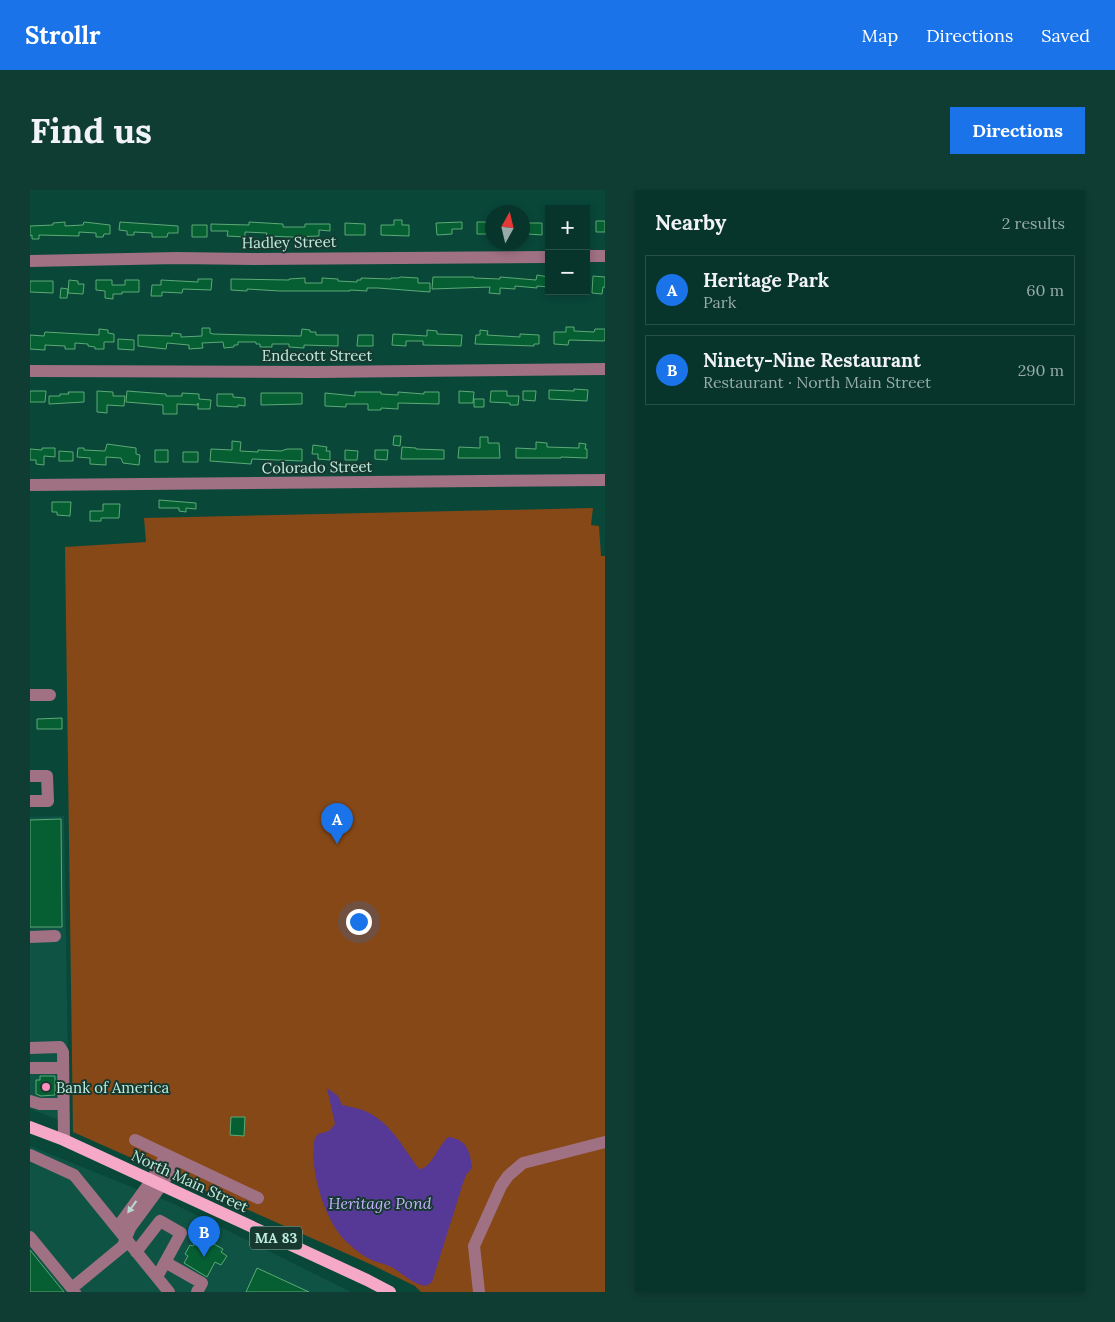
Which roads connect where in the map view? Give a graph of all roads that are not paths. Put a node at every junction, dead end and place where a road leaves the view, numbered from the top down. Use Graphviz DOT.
graph roads {
  1 [pos="590,256"];
  2 [pos="605,256"];
  3 [pos="545,257"];
  4 [pos="30,261"];
  5 [pos="605,369"];
  6 [pos="30,371"];
  7 [pos="605,480"];
  8 [pos="30,484"];
  9 [pos="30,695"];
  10 [pos="50,695"];
  11 [pos="30,776"];
  12 [pos="30,801"];
  13 [pos="56,936"];
  14 [pos="30,937"];
  15 [pos="30,1048"];
  16 [pos="30,1068"];
  17 [pos="63,1068"];
  18 [pos="30,1101"];
  19 [pos="63,1104"];
  20 [pos="30,1127"];
  21 [pos="64,1140"];
  22 [pos="135,1140"];
  23 [pos="605,1142"];
  24 [pos="30,1155"];
  25 [pos="171,1157"];
  26 [pos="156,1184"];
  27 [pos="258,1198"];
  28 [pos="117,1228"];
  29 [pos="30,1237"];
  30 [pos="126,1239"];
  31 [pos="136,1252"];
  32 [pos="165,1262"];
  33 [pos="157,1277"];
  34 [pos="176,1282"];
  35 [pos="74,1290"];
  36 [pos="197,1292"];
  37 [pos="390,1292"];
  38 [pos="479,1292"];
  1 -- 2 [label="street"];
  3 -- 4 [label="street, Hadley Street"];
  5 -- 6 [label="street, Endecott Street"];
  7 -- 8 [label="street, Colorado Street"];
  9 -- 10 [label="street"];
  11 -- 12 [label="street"];
  13 -- 14 [label="street"];
  15 -- 17 [label="street"];
  16 -- 17 [label="street"];
  17 -- 19 [label="street"];
  18 -- 19 [label="street"];
  19 -- 21 [label="street"];
  20 -- 21 [label="main road, North Main Street / MA 83"];
  21 -- 26 [label="main road, North Main Street / MA 83"];
  22 -- 25 [label="street"];
  23 -- 38 [label="street"];
  24 -- 28 [label="street"];
  25 -- 26 [label="street"];
  25 -- 27 [label="street"];
  26 -- 28 [label="street, one-way"];
  26 -- 30 [label="street"];
  26 -- 37 [label="main road, North Main Street / MA 83"];
  28 -- 30 [label="street"];
  29 -- 35 [label="street"];
  30 -- 31 [label="street"];
  30 -- 35 [label="street"];
  31 -- 32 [label="street"];
  31 -- 33 [label="street"];
  32 -- 33 [label="street"];
  32 -- 34 [label="street"];
  33 -- 34 [label="street"];
  34 -- 36 [label="street"];
}
